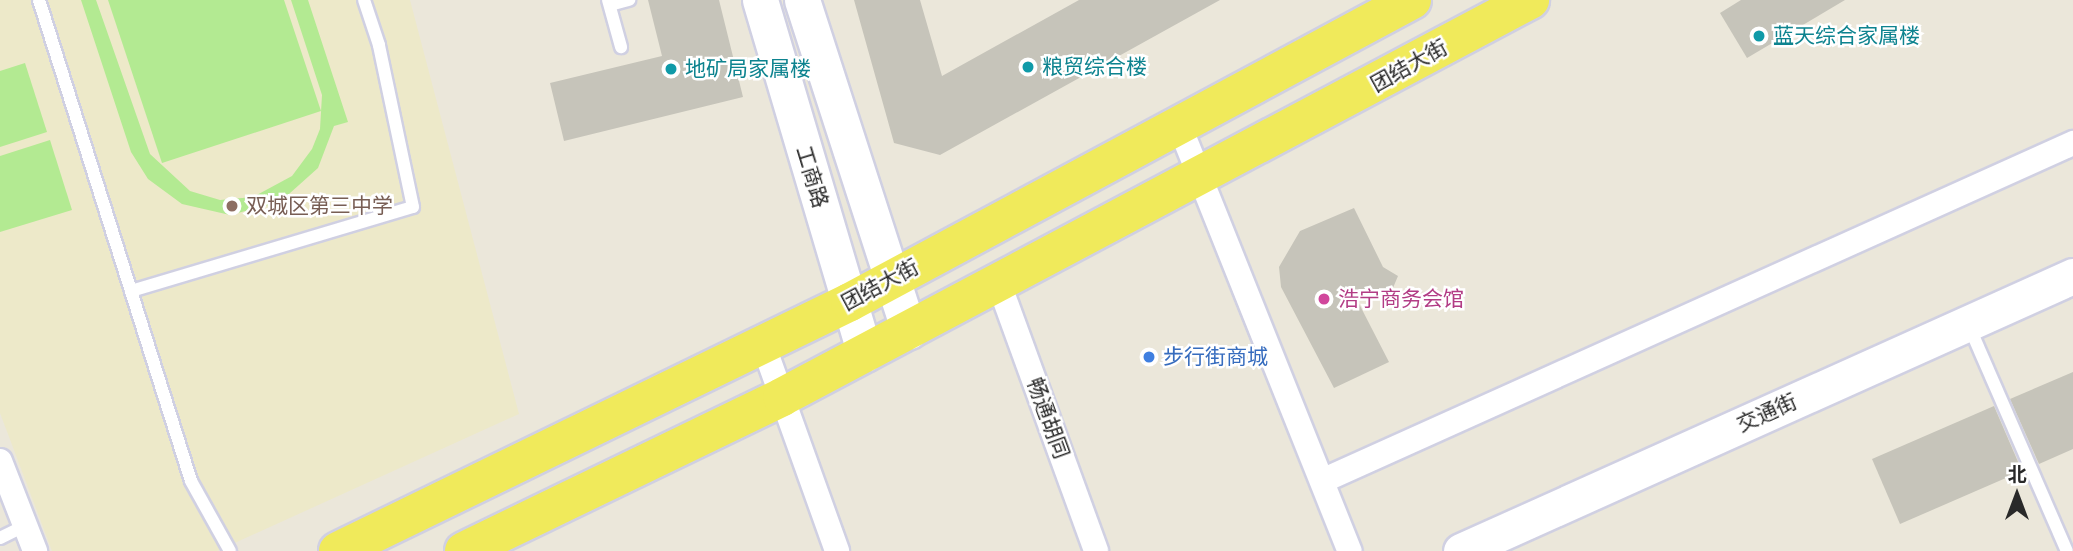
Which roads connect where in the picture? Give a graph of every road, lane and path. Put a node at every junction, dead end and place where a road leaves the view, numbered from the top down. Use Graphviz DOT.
graph roads {
  1 [pos="39,0"];
  2 [pos="364,0"];
  3 [pos="629,0"];
  4 [pos="760,0"];
  5 [pos="802,0"];
  6 [pos="1412,0"];
  7 [pos="1530,0"];
  8 [pos="609,2"];
  9 [pos="621,47"];
  10 [pos="1180,127"];
  11 [pos="2073,143"];
  12 [pos="1201,178"];
  13 [pos="2073,276"];
  14 [pos="891,279"];
  15 [pos="999,284"];
  16 [pos="131,291"];
  17 [pos="850,302"];
  18 [pos="1968,323"];
  19 [pos="909,331"];
  20 [pos="764,344"];
  21 [pos="865,354"];
  22 [pos="782,397"];
  23 [pos="0,461"];
  24 [pos="1322,481"];
  25 [pos="25,526"];
  26 [pos="0,538"];
  27 [pos="35,551"];
  28 [pos="230,551"];
  29 [pos="338,551"];
  30 [pos="464,551"];
  31 [pos="837,551"];
  32 [pos="1096,551"];
  33 [pos="1350,551"];
  34 [pos="1461,551"];
  35 [pos="2067,551"];
  1 -- 16 [label="lane"];
  2 -- 16 [label="lane"];
  3 -- 8 [label="lane"];
  4 -- 17 [label="main road, 工商路"];
  5 -- 14 [label="main road"];
  6 -- 10 [label="main road, 团结大街"];
  7 -- 12 [label="main road, 团结大街"];
  8 -- 9 [label="lane"];
  10 -- 12 [label="street"];
  10 -- 14 [label="main road, 团结大街"];
  11 -- 24 [label="street"];
  12 -- 15 [label="main road, 团结大街"];
  12 -- 24 [label="street"];
  13 -- 18 [label="main road, 交通街"];
  14 -- 17 [label="main road, 团结大街"];
  14 -- 19 [label="main road"];
  15 -- 19 [label="main road, 团结大街"];
  15 -- 32 [label="street, 畅通胡同"];
  16 -- 28 [label="lane"];
  17 -- 20 [label="main road, 团结大街"];
  17 -- 21 [label="main road, 工商路"];
  18 -- 34 [label="main road, 交通街"];
  18 -- 35 [label="lane"];
  19 -- 21 [label="main road, 团结大街"];
  20 -- 22 [label="street"];
  20 -- 29 [label="main road, 团结大街"];
  21 -- 22 [label="main road, 团结大街"];
  22 -- 30 [label="main road, 团结大街"];
  22 -- 31 [label="street"];
  23 -- 25 [label="street"];
  24 -- 33 [label="street"];
  25 -- 26 [label="lane"];
  25 -- 27 [label="street"];
}
